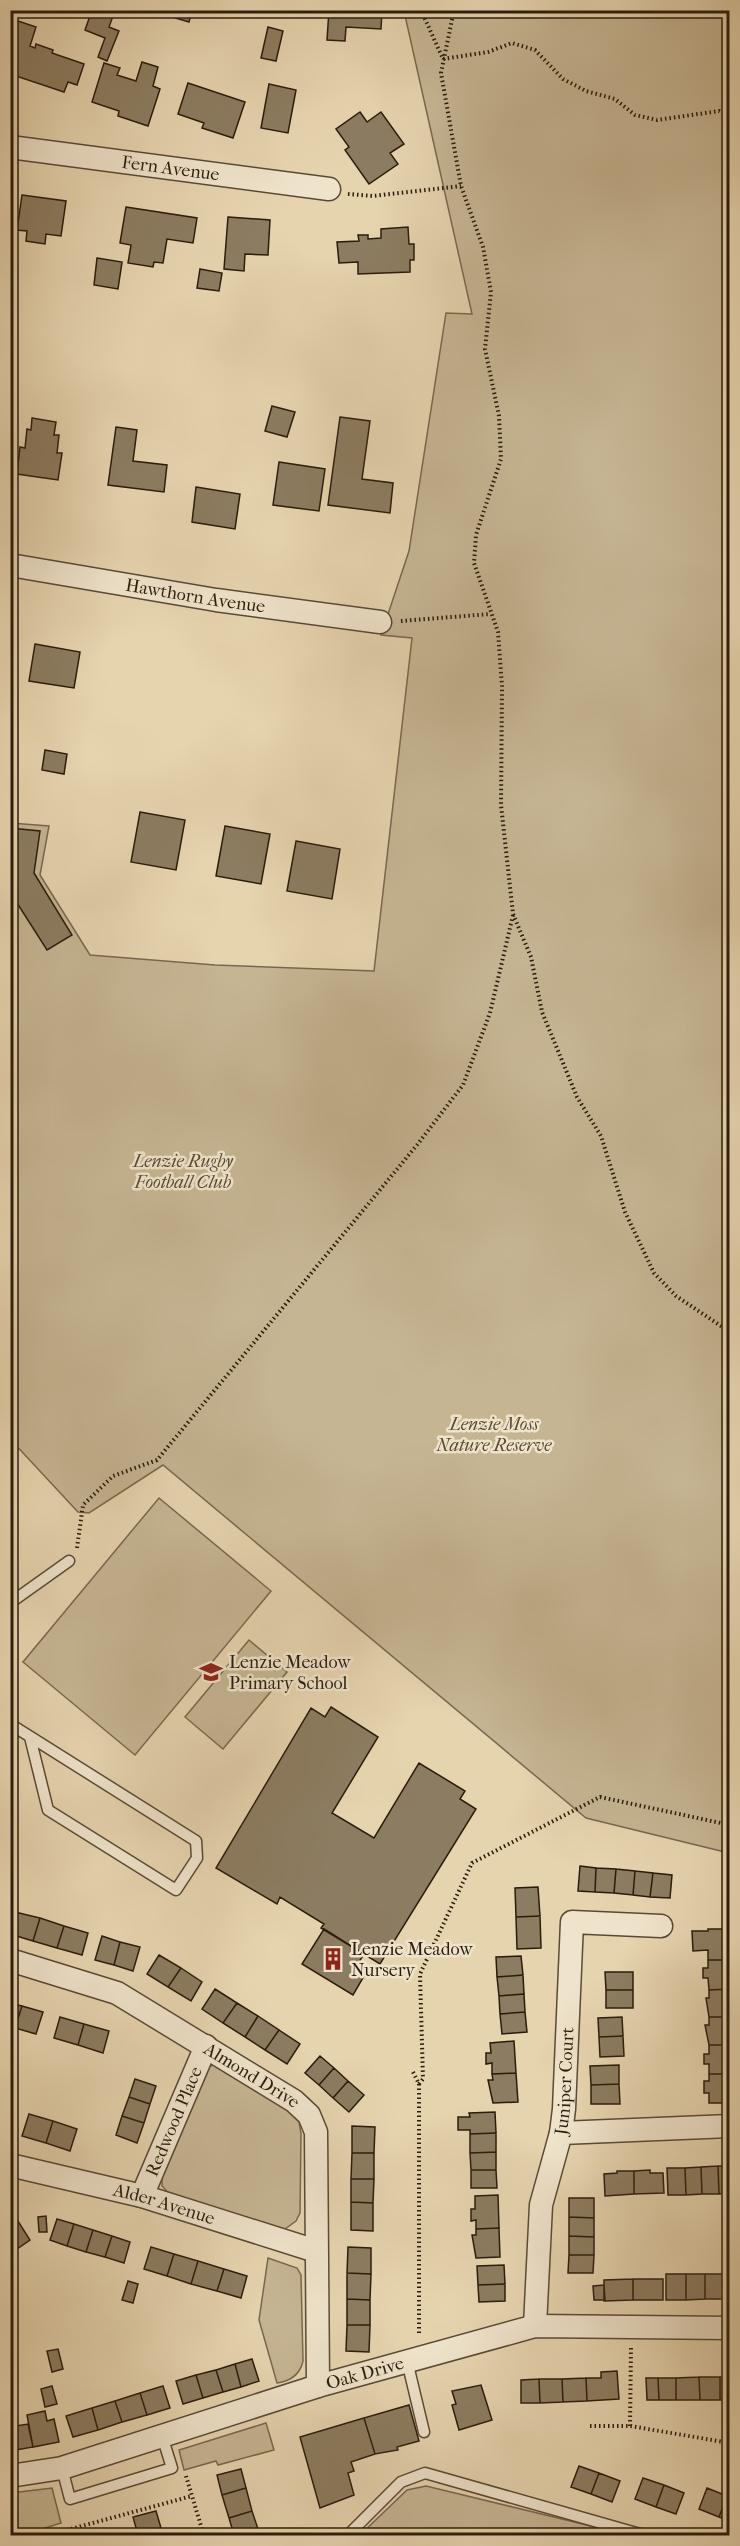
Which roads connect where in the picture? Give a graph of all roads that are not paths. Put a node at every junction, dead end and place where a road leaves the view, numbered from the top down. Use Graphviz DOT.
graph roads {
  1 [pos="10,147"];
  2 [pos="329,189"];
  3 [pos="10,565"];
  4 [pos="380,622"];
  5 [pos="69,1561"];
  6 [pos="10,1603"];
  7 [pos="10,1724"];
  8 [pos="30,1737"];
  9 [pos="661,1926"];
  10 [pos="10,1960"];
  11 [pos="206,2046"];
  12 [pos="729,2126"];
  13 [pos="561,2133"];
  14 [pos="10,2165"];
  15 [pos="142,2196"];
  16 [pos="316,2251"];
  17 [pos="535,2326"];
  18 [pos="729,2328"];
  19 [pos="412,2359"];
  20 [pos="318,2386"];
  21 [pos="424,2432"];
  22 [pos="162,2436"];
  23 [pos="62,2468"];
  24 [pos="10,2475"];
  25 [pos="347,2535"];
  26 [pos="647,2535"];
  1 -- 2 [label="street, Fern Avenue"];
  3 -- 4 [label="street, Hawthorn Avenue"];
  5 -- 6 [label="lane"];
  7 -- 8 [label="lane"];
  8 -- 8 [label="lane"];
  9 -- 13 [label="street, Juniper Court"];
  10 -- 11 [label="street, Almond Drive"];
  11 -- 15 [label="street, Redwood Place"];
  11 -- 16 [label="street, Almond Drive"];
  12 -- 13 [label="street"];
  13 -- 17 [label="street, Juniper Court"];
  14 -- 15 [label="street, Alder Avenue"];
  15 -- 16 [label="street, Alder Avenue"];
  16 -- 20 [label="street, Almond Drive"];
  17 -- 18 [label="street, Oak Drive"];
  17 -- 19 [label="street, Oak Drive"];
  19 -- 20 [label="street, Oak Drive"];
  19 -- 21 [label="lane"];
  20 -- 22 [label="street, Oak Drive"];
  22 -- 23 [label="street, Oak Drive"];
  22 -- 23 [label="lane"];
  23 -- 24 [label="street, Oak Drive"];
  25 -- 26 [label="lane"];
}
